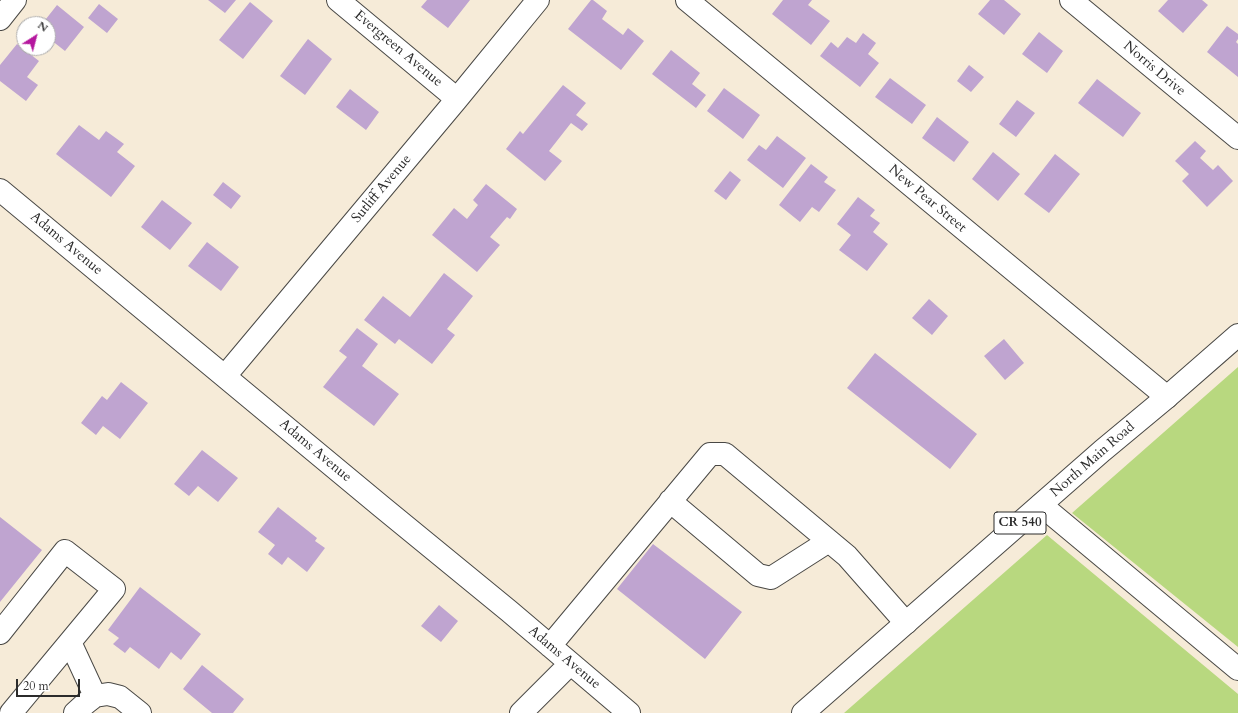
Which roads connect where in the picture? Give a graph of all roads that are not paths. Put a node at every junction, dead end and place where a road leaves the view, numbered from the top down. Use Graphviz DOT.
graph roads {
  1 [pos="15,0"];
  2 [pos="338,0"];
  3 [pos="538,0"];
  4 [pos="687,0"];
  5 [pos="1071,0"];
  6 [pos="0,19"];
  7 [pos="458,99"];
  8 [pos="1238,138"];
  9 [pos="0,190"];
  10 [pos="1238,335"];
  11 [pos="225,376"];
  12 [pos="1168,397"];
  13 [pos="670,501"];
  14 [pos="1040,505"];
  15 [pos="829,541"];
  16 [pos="906,623"];
  17 [pos="0,633"];
  18 [pos="70,642"];
  19 [pos="550,646"];
  20 [pos="570,664"];
  21 [pos="1238,669"];
  22 [pos="95,696"];
  23 [pos="136,710"];
  24 [pos="11,713"];
  25 [pos="75,713"];
  26 [pos="522,713"];
  27 [pos="629,713"];
  28 [pos="803,713"];
  1 -- 6 [label="street"];
  2 -- 7 [label="street, Evergreen Avenue"];
  3 -- 7 [label="street, Sutliff Avenue"];
  4 -- 12 [label="street, New Pear Street"];
  5 -- 8 [label="street, Norris Drive"];
  7 -- 11 [label="street, Sutliff Avenue"];
  9 -- 11 [label="street, Adams Avenue"];
  10 -- 12 [label="street, North Main Road / CR 540"];
  11 -- 19 [label="street, Adams Avenue"];
  12 -- 14 [label="street, North Main Road / CR 540"];
  13 -- 15 [label="street"];
  13 -- 15 [label="street"];
  13 -- 19 [label="street"];
  14 -- 16 [label="street, North Main Road / CR 540"];
  14 -- 21 [label="street"];
  15 -- 16 [label="street"];
  16 -- 28 [label="street, North Main Road / CR 540"];
  17 -- 18 [label="street"];
  18 -- 22 [label="street"];
  18 -- 24 [label="street"];
  19 -- 20 [label="street, Adams Avenue"];
  20 -- 26 [label="street"];
  20 -- 27 [label="street, Adams Avenue"];
  22 -- 23 [label="street"];
  22 -- 25 [label="street"];
}
